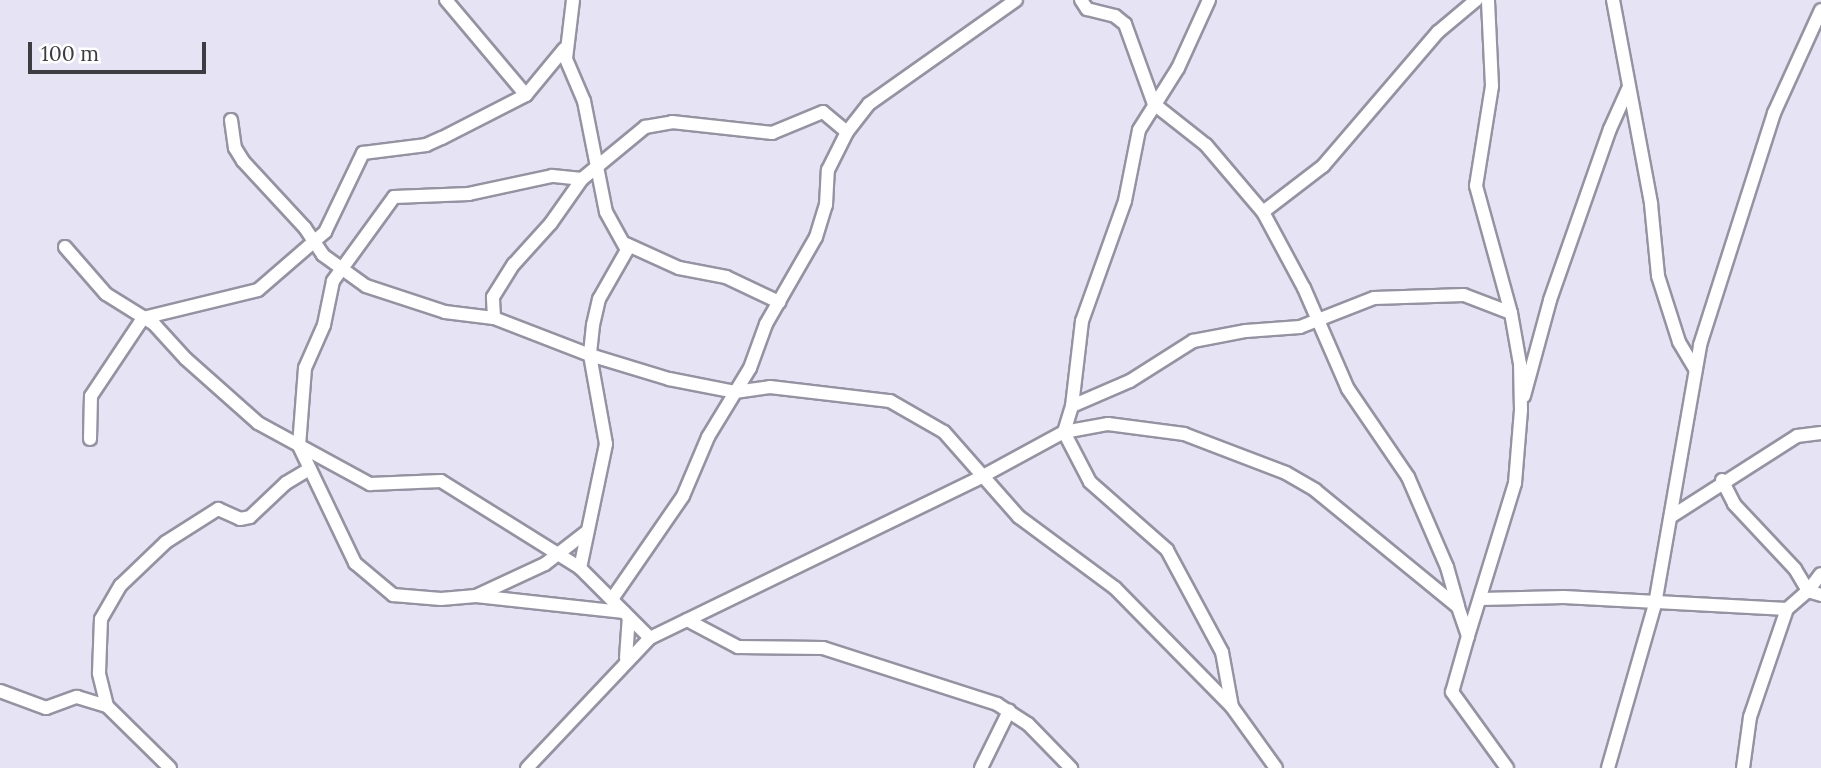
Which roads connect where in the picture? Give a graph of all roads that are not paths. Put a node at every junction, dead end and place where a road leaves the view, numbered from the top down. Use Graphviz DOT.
graph roads {
  1 [pos="446,0"];
  2 [pos="573,0"];
  3 [pos="1016,0"];
  4 [pos="1081,0"];
  5 [pos="1209,0"];
  6 [pos="1476,0"];
  7 [pos="1488,0"];
  8 [pos="1613,0"];
  9 [pos="1821,10"];
  10 [pos="564,49"];
  11 [pos="1628,89"];
  12 [pos="526,95"];
  13 [pos="1154,104"];
  14 [pos="231,120"];
  15 [pos="847,132"];
  16 [pos="595,168"];
  17 [pos="582,179"];
  18 [pos="1263,212"];
  19 [pos="314,242"];
  20 [pos="626,244"];
  21 [pos="65,247"];
  22 [pos="338,270"];
  23 [pos="779,302"];
  24 [pos="1511,313"];
  25 [pos="143,318"];
  26 [pos="494,318"];
  27 [pos="1320,322"];
  28 [pos="590,355"];
  29 [pos="1695,369"];
  30 [pos="736,392"];
  31 [pos="1072,406"];
  32 [pos="1521,410"];
  33 [pos="1064,432"];
  34 [pos="1821,433"];
  35 [pos="90,439"];
  36 [pos="299,446"];
  37 [pos="309,469"];
  38 [pos="983,477"];
  39 [pos="1722,480"];
  40 [pos="1672,516"];
  41 [pos="585,533"];
  42 [pos="562,554"];
  43 [pos="580,568"];
  44 [pos="1821,574"];
  45 [pos="1814,593"];
  46 [pos="476,596"];
  47 [pos="612,598"];
  48 [pos="1481,599"];
  49 [pos="1655,604"];
  50 [pos="1458,607"];
  51 [pos="1787,609"];
  52 [pos="626,615"];
  53 [pos="687,620"];
  54 [pos="1468,636"];
  55 [pos="650,638"];
  56 [pos="626,659"];
  57 [pos="0,691"];
  58 [pos="107,706"];
  59 [pos="1232,707"];
  60 [pos="1009,711"];
  61 [pos="541,754"];
  62 [pos="170,768"];
  63 [pos="527,768"];
  64 [pos="547,768"];
  65 [pos="981,768"];
  66 [pos="1071,768"];
  67 [pos="1276,768"];
  68 [pos="1507,768"];
  69 [pos="1608,768"];
  70 [pos="1743,768"];
  1 -- 12 [label="street"];
  2 -- 10 [label="street"];
  3 -- 15 [label="street"];
  4 -- 13 [label="street"];
  5 -- 13 [label="street"];
  6 -- 18 [label="street"];
  7 -- 24 [label="street"];
  8 -- 11 [label="street"];
  9 -- 29 [label="street"];
  10 -- 12 [label="street"];
  10 -- 16 [label="street"];
  11 -- 29 [label="street"];
  11 -- 32 [label="street"];
  12 -- 19 [label="street"];
  13 -- 18 [label="street"];
  13 -- 31 [label="street"];
  14 -- 19 [label="street"];
  15 -- 16 [label="street"];
  15 -- 23 [label="street"];
  16 -- 17 [label="street"];
  16 -- 20 [label="street"];
  17 -- 22 [label="street"];
  17 -- 26 [label="street"];
  18 -- 27 [label="street"];
  19 -- 22 [label="street"];
  19 -- 25 [label="street"];
  20 -- 23 [label="street"];
  20 -- 28 [label="street"];
  21 -- 25 [label="street"];
  22 -- 26 [label="street"];
  22 -- 36 [label="street"];
  23 -- 30 [label="street"];
  24 -- 27 [label="street"];
  24 -- 32 [label="street"];
  25 -- 35 [label="street"];
  25 -- 36 [label="street"];
  26 -- 28 [label="street"];
  27 -- 31 [label="street"];
  27 -- 50 [label="street"];
  28 -- 30 [label="street"];
  28 -- 41 [label="street"];
  29 -- 40 [label="street"];
  30 -- 38 [label="street"];
  30 -- 47 [label="street"];
  31 -- 33 [label="street"];
  32 -- 48 [label="street"];
  33 -- 38 [label="street"];
  33 -- 50 [label="street"];
  33 -- 59 [label="street"];
  34 -- 39 [label="street"];
  36 -- 37 [label="street"];
  36 -- 42 [label="street"];
  37 -- 46 [label="street"];
  37 -- 58 [label="street"];
  38 -- 53 [label="street"];
  38 -- 59 [label="street"];
  39 -- 40 [label="street"];
  39 -- 45 [label="street"];
  40 -- 49 [label="street"];
  41 -- 42 [label="street"];
  41 -- 43 [label="street"];
  42 -- 43 [label="street"];
  42 -- 46 [label="street"];
  43 -- 47 [label="street"];
  44 -- 45 [label="street"];
  45 -- 51 [label="street"];
  46 -- 52 [label="street"];
  47 -- 52 [label="street"];
  48 -- 49 [label="street"];
  48 -- 54 [label="street"];
  49 -- 51 [label="street"];
  49 -- 69 [label="street"];
  50 -- 54 [label="street"];
  51 -- 70 [label="street"];
  52 -- 55 [label="street"];
  52 -- 56 [label="street"];
  53 -- 55 [label="street"];
  53 -- 60 [label="street"];
  54 -- 68 [label="street"];
  55 -- 56 [label="street"];
  56 -- 61 [label="street"];
  57 -- 58 [label="street"];
  58 -- 62 [label="street"];
  59 -- 67 [label="street"];
  60 -- 65 [label="street"];
  60 -- 66 [label="street"];
  61 -- 63 [label="street"];
  61 -- 64 [label="street"];
}
